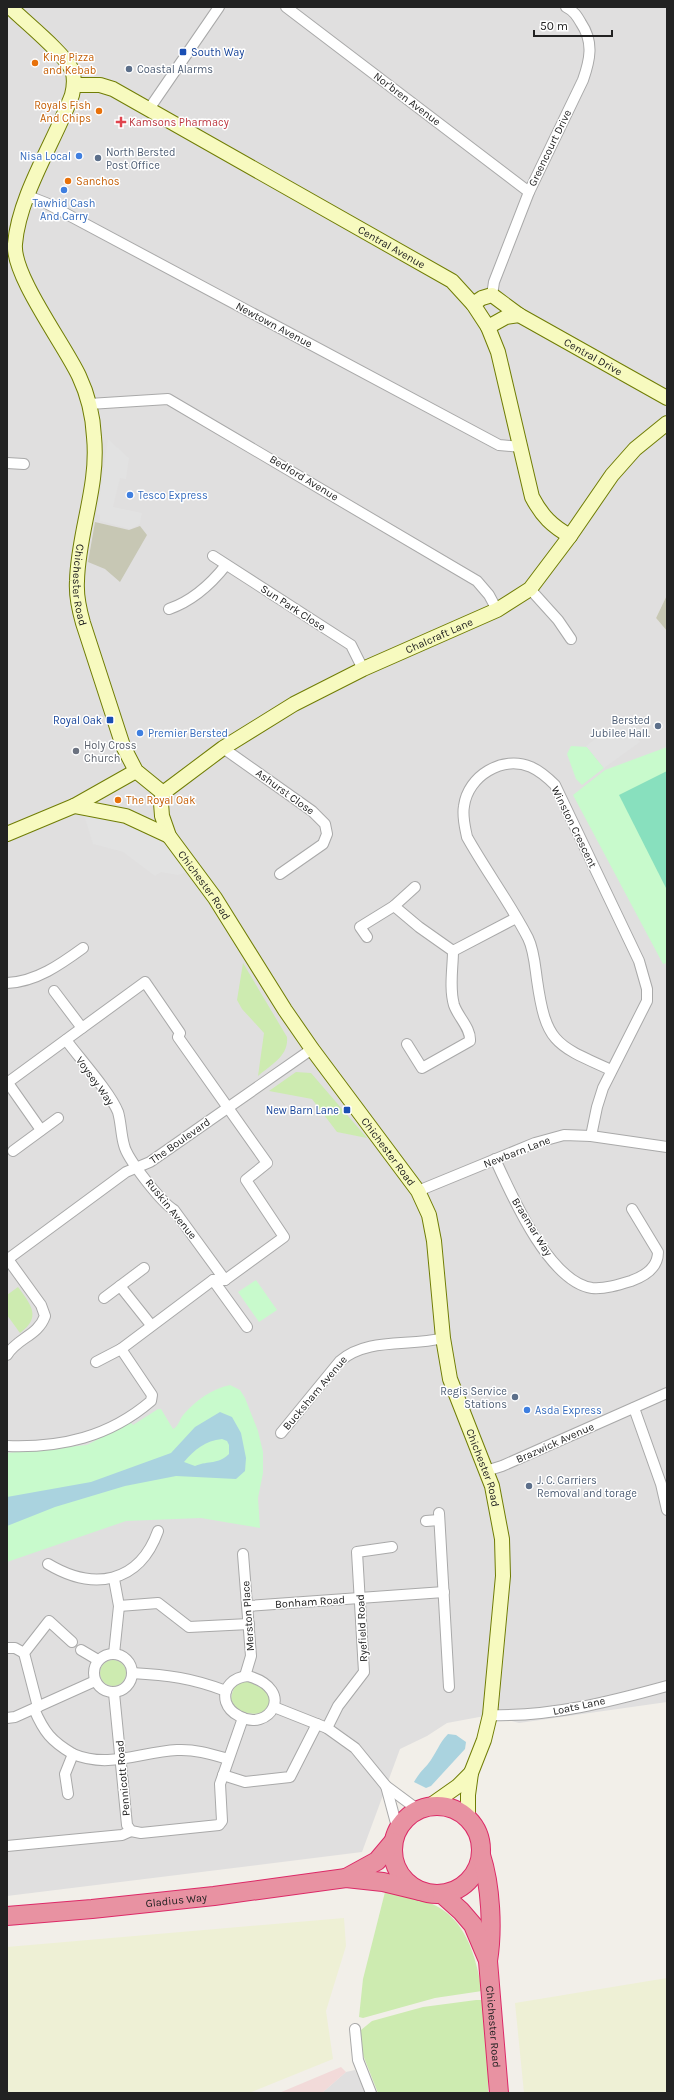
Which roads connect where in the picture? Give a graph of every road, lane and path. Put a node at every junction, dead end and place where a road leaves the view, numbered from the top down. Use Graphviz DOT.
graph roads {
  1 [pos="10,7"];
  2 [pos="219,7"];
  3 [pos="286,7"];
  4 [pos="566,7"];
  5 [pos="74,86"];
  6 [pos="149,109"];
  7 [pos="529,192"];
  8 [pos="28,196"];
  9 [pos="11,245"];
  10 [pos="492,295"];
  11 [pos="473,304"];
  12 [pos="504,313"];
  13 [pos="488,327"];
  14 [pos="667,398"];
  15 [pos="89,404"];
  16 [pos="667,423"];
  17 [pos="521,447"];
  18 [pos="7,463"];
  19 [pos="24,464"];
  20 [pos="570,536"];
  21 [pos="213,556"];
  22 [pos="226,565"];
  23 [pos="530,589"];
  24 [pos="169,609"];
  25 [pos="497,610"];
  26 [pos="571,639"];
  27 [pos="363,669"];
  28 [pos="223,748"];
  29 [pos="136,771"];
  30 [pos="163,793"];
  31 [pos="74,806"];
  32 [pos="7,834"];
  33 [pos="170,836"];
  34 [pos="280,874"];
  35 [pos="415,887"];
  36 [pos="394,906"];
  37 [pos="516,918"];
  38 [pos="367,937"];
  39 [pos="83,948"];
  40 [pos="453,951"];
  41 [pos="7,982"];
  42 [pos="54,991"];
  43 [pos="82,1028"];
  44 [pos="66,1040"];
  45 [pos="407,1044"];
  46 [pos="312,1049"];
  47 [pos="611,1070"];
  48 [pos="7,1083"];
  49 [pos="228,1108"];
  50 [pos="58,1118"];
  51 [pos="41,1130"];
  52 [pos="591,1136"];
  53 [pos="667,1147"];
  54 [pos="13,1151"];
  55 [pos="496,1159"];
  56 [pos="138,1168"];
  57 [pos="418,1191"];
  58 [pos="632,1208"];
  59 [pos="7,1258"];
  60 [pos="144,1268"];
  61 [pos="213,1280"];
  62 [pos="225,1280"];
  63 [pos="120,1286"];
  64 [pos="104,1298"];
  65 [pos="151,1325"];
  66 [pos="247,1327"];
  67 [pos="443,1338"];
  68 [pos="120,1349"];
  69 [pos="7,1355"];
  70 [pos="96,1362"];
  71 [pos="667,1393"];
  72 [pos="634,1408"];
  73 [pos="281,1433"];
  74 [pos="7,1446"];
  75 [pos="486,1471"];
  76 [pos="667,1510"];
  77 [pos="426,1521"];
  78 [pos="158,1531"];
  79 [pos="392,1548"];
  80 [pos="243,1554"];
  81 [pos="48,1564"];
  82 [pos="114,1579"];
  83 [pos="444,1592"];
  84 [pos="360,1598"];
  85 [pos="119,1606"];
  86 [pos="248,1606"];
  87 [pos="249,1624"];
  88 [pos="72,1642"];
  89 [pos="7,1648"];
  90 [pos="81,1650"];
  91 [pos="24,1653"];
  92 [pos="114,1654"];
  93 [pos="98,1660"];
  94 [pos="132,1673"];
  95 [pos="245,1676"];
  96 [pos="95,1681"];
  97 [pos="667,1686"];
  98 [pos="449,1687"];
  99 [pos="226,1691"];
  100 [pos="114,1693"];
  101 [pos="274,1706"];
  102 [pos="36,1708"];
  103 [pos="490,1714"];
  104 [pos="7,1718"];
  105 [pos="243,1718"];
  106 [pos="317,1724"];
  107 [pos="327,1728"];
  108 [pos="73,1754"];
  109 [pos="122,1759"];
  110 [pos="228,1760"];
  111 [pos="471,1773"];
  112 [pos="223,1775"];
  113 [pos="386,1786"];
  114 [pos="68,1794"];
  115 [pos="424,1807"];
  116 [pos="468,1818"];
  117 [pos="131,1831"];
  118 [pos="395,1835"];
  119 [pos="7,1846"];
  120 [pos="481,1855"];
  121 [pos="346,1878"];
  122 [pos="420,1891"];
  123 [pos="442,1894"];
  124 [pos="7,1916"];
  125 [pos="488,1961"];
  126 [pos="355,2029"];
  127 [pos="371,2093"];
  128 [pos="499,2093"];
  1 -- 5 [label="main road"];
  2 -- 6 [label="street"];
  3 -- 7 [label="street, Nor'bren Avenue"];
  4 -- 7 [label="street, Greencourt Drive"];
  5 -- 6 [label="main road, Central Avenue"];
  5 -- 8 [label="main road, Chichester Road"];
  6 -- 11 [label="main road, Central Avenue"];
  7 -- 10 [label="street, Greencourt Drive"];
  8 -- 9 [label="main road, Chichester Road"];
  8 -- 17 [label="street, Newtown Avenue"];
  9 -- 15 [label="main road, Chichester Road"];
  10 -- 11 [label="main road"];
  10 -- 12 [label="main road"];
  11 -- 13 [label="main road, Central Avenue"];
  12 -- 13 [label="main road, Central Drive"];
  12 -- 14 [label="main road, Central Drive"];
  13 -- 17 [label="main road, Central Avenue"];
  15 -- 25 [label="street, Bedford Avenue"];
  15 -- 29 [label="main road, Chichester Road"];
  16 -- 20 [label="main road, Chalcraft Lane"];
  17 -- 20 [label="main road, Central Avenue"];
  18 -- 19 [label="street"];
  20 -- 23 [label="main road, Chalcraft Lane"];
  21 -- 22 [label="street, Sun Park Close"];
  22 -- 24 [label="street"];
  22 -- 27 [label="street, Sun Park Close"];
  23 -- 25 [label="main road, Chalcraft Lane"];
  23 -- 26 [label="street"];
  25 -- 27 [label="main road, Chalcraft Lane"];
  27 -- 28 [label="main road, Chalcraft Lane"];
  28 -- 30 [label="main road, Chalcraft Lane"];
  28 -- 34 [label="street, Ashurst Close"];
  29 -- 30 [label="main road, Chichester Road"];
  29 -- 31 [label="main road"];
  30 -- 33 [label="main road, Chichester Road"];
  31 -- 32 [label="main road"];
  31 -- 33 [label="main road"];
  33 -- 46 [label="main road, Chichester Road"];
  35 -- 36 [label="street"];
  36 -- 38 [label="street"];
  36 -- 40 [label="street"];
  37 -- 40 [label="street"];
  37 -- 47 [label="street, Winston Crescent"];
  37 -- 47 [label="street, Winston Crescent"];
  39 -- 41 [label="street"];
  40 -- 45 [label="street"];
  42 -- 43 [label="street"];
  43 -- 44 [label="street"];
  43 -- 49 [label="street"];
  44 -- 48 [label="street"];
  44 -- 56 [label="street, Voysey Way"];
  46 -- 49 [label="street, The Boulevard"];
  46 -- 57 [label="main road, Chichester Road"];
  47 -- 52 [label="street, Winston Crescent"];
  48 -- 51 [label="street"];
  49 -- 56 [label="street, The Boulevard"];
  49 -- 62 [label="street"];
  50 -- 51 [label="street"];
  51 -- 54 [label="street"];
  52 -- 53 [label="street, Newbarn Lane"];
  52 -- 55 [label="street, Newbarn Lane"];
  55 -- 57 [label="street, Newbarn Lane"];
  55 -- 58 [label="street, Braemar Way"];
  56 -- 59 [label="street, The Boulevard"];
  56 -- 62 [label="street, Ruskin Avenue"];
  57 -- 67 [label="main road, Chichester Road"];
  59 -- 69 [label="street"];
  60 -- 63 [label="street"];
  61 -- 62 [label="street"];
  61 -- 65 [label="street"];
  61 -- 66 [label="street"];
  63 -- 64 [label="street"];
  63 -- 65 [label="street"];
  65 -- 68 [label="street"];
  67 -- 73 [label="street, Bucksham Avenue"];
  67 -- 75 [label="main road, Chichester Road"];
  68 -- 70 [label="street"];
  68 -- 74 [label="street"];
  71 -- 72 [label="street, Brazwick Avenue"];
  72 -- 75 [label="street, Brazwick Avenue"];
  72 -- 76 [label="street"];
  75 -- 103 [label="main road, Chichester Road"];
  77 -- 83 [label="street"];
  78 -- 82 [label="street"];
  79 -- 84 [label="street, Ryefield Road"];
  80 -- 86 [label="street, Merston Place"];
  81 -- 82 [label="street"];
  82 -- 85 [label="street"];
  83 -- 84 [label="street, Bonham Road"];
  83 -- 98 [label="street"];
  84 -- 86 [label="street, Bonham Road"];
  84 -- 107 [label="street, Ryefield Road"];
  85 -- 87 [label="street"];
  85 -- 92 [label="street"];
  86 -- 87 [label="street, Merston Place"];
  87 -- 95 [label="street, Merston Place"];
  88 -- 91 [label="street"];
  89 -- 91 [label="street"];
  90 -- 93 [label="street"];
  91 -- 102 [label="street"];
  92 -- 93 [label="street"];
  92 -- 94 [label="street"];
  93 -- 96 [label="street"];
  94 -- 99 [label="street"];
  94 -- 100 [label="street"];
  95 -- 99 [label="street"];
  95 -- 101 [label="street"];
  96 -- 100 [label="street"];
  96 -- 102 [label="street"];
  97 -- 103 [label="street, Loats Lane"];
  99 -- 105 [label="street"];
  100 -- 109 [label="street, Pennicott Road"];
  101 -- 105 [label="street"];
  101 -- 106 [label="street"];
  102 -- 104 [label="street"];
  102 -- 108 [label="street"];
  103 -- 111 [label="main road, Chichester Road"];
  105 -- 110 [label="street, Pennicott Road"];
  106 -- 107 [label="street"];
  106 -- 112 [label="street"];
  107 -- 113 [label="street"];
  108 -- 109 [label="street"];
  108 -- 114 [label="street"];
  109 -- 110 [label="street"];
  109 -- 117 [label="street, Pennicott Road"];
  110 -- 112 [label="street, Pennicott Road"];
  111 -- 115 [label="main road, Chichester Road"];
  111 -- 116 [label="main road, Chichester Road"];
  112 -- 117 [label="street, Pennicott Road"];
  113 -- 115 [label="street"];
  113 -- 118 [label="street"];
  115 -- 116 [label="highway"];
  115 -- 118 [label="highway"];
  116 -- 120 [label="highway"];
  117 -- 119 [label="street"];
  118 -- 121 [label="highway, Gladius Way"];
  118 -- 122 [label="highway"];
  120 -- 123 [label="highway"];
  120 -- 125 [label="highway, Chichester Road"];
  121 -- 122 [label="highway, Gladius Way"];
  121 -- 124 [label="highway, Gladius Way"];
  122 -- 123 [label="highway"];
  123 -- 125 [label="highway, Chichester Road"];
  125 -- 128 [label="highway, Chichester Road"];
  126 -- 127 [label="street"];
}
